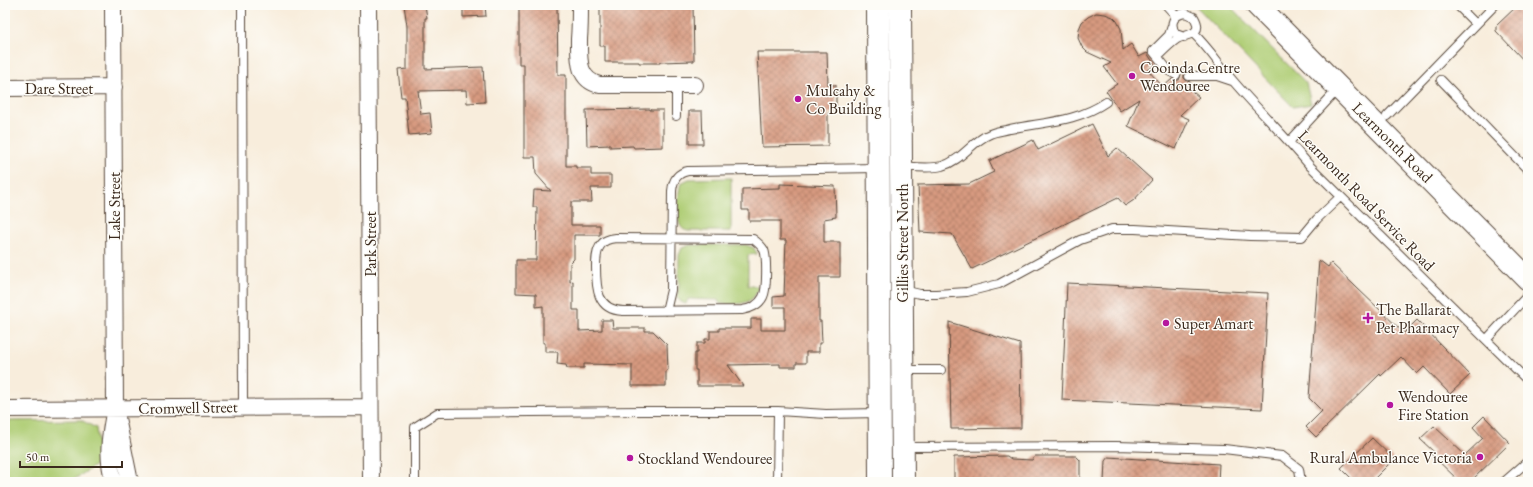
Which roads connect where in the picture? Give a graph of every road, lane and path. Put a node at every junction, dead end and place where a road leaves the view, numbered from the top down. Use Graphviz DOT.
graph roads {
  1 [pos="113,5"];
  2 [pos="242,5"];
  3 [pos="368,5"];
  4 [pos="580,5"];
  5 [pos="878,5"];
  6 [pos="900,5"];
  7 [pos="1166,5"];
  8 [pos="1257,5"];
  9 [pos="1275,5"];
  10 [pos="1457,5"];
  11 [pos="1495,5"];
  12 [pos="1176,16"];
  13 [pos="1476,24"];
  14 [pos="1172,26"];
  15 [pos="1193,33"];
  16 [pos="1184,37"];
  17 [pos="1158,56"];
  18 [pos="1176,75"];
  19 [pos="1189,76"];
  20 [pos="1441,80"];
  21 [pos="1233,81"];
  22 [pos="1344,83"];
  23 [pos="676,85"];
  24 [pos="695,85"];
  25 [pos="5,88"];
  26 [pos="114,88"];
  27 [pos="1106,102"];
  28 [pos="676,116"];
  29 [pos="1382,121"];
  30 [pos="1290,141"];
  31 [pos="902,166"];
  32 [pos="878,168"];
  33 [pos="1528,170"];
  34 [pos="1340,197"];
  35 [pos="671,238"];
  36 [pos="1528,260"];
  37 [pos="1528,279"];
  38 [pos="902,290"];
  39 [pos="1528,295"];
  40 [pos="666,311"];
  41 [pos="1487,339"];
  42 [pos="903,370"];
  43 [pos="941,370"];
  44 [pos="1528,381"];
  45 [pos="242,406"];
  46 [pos="370,407"];
  47 [pos="5,408"];
  48 [pos="115,408"];
  49 [pos="778,411"];
  50 [pos="879,413"];
  51 [pos="903,413"];
  52 [pos="903,447"];
  53 [pos="1528,460"];
  54 [pos="129,478"];
  55 [pos="108,480"];
  56 [pos="371,482"];
  57 [pos="415,482"];
  58 [pos="777,482"];
  59 [pos="880,482"];
  60 [pos="903,482"];
  61 [pos="1301,482"];
  62 [pos="1504,482"];
  1 -- 26 [label="street, Lake Street"];
  2 -- 45 [label="lane"];
  3 -- 46 [label="street, Park Street"];
  4 -- 23 [label="street"];
  5 -- 32 [label="main road, Gillies Street North"];
  6 -- 31 [label="main road, Gillies Street North"];
  7 -- 12 [label="lane"];
  8 -- 22 [label="main road, Learmonth Road"];
  9 -- 22 [label="main road, Learmonth Road"];
  10 -- 13 [label="lane"];
  11 -- 13 [label="lane"];
  12 -- 14 [label="lane"];
  12 -- 15 [label="lane"];
  13 -- 29 [label="lane"];
  14 -- 16 [label="lane"];
  14 -- 17 [label="lane"];
  15 -- 16 [label="lane"];
  15 -- 21 [label="lane, Learmonth Road Service Road"];
  16 -- 17 [label="lane"];
  17 -- 18 [label="lane"];
  19 -- 21 [label="lane"];
  20 -- 33 [label="lane"];
  21 -- 30 [label="lane, Learmonth Road Service Road"];
  22 -- 29 [label="main road, Learmonth Road"];
  22 -- 30 [label="lane, Learmonth Road Service Road"];
  23 -- 24 [label="street"];
  23 -- 28 [label="lane"];
  25 -- 26 [label="street, Dare Street"];
  26 -- 48 [label="street, Lake Street"];
  27 -- 31 [label="lane"];
  29 -- 36 [label="main road, Learmonth Road"];
  29 -- 37 [label="main road, Learmonth Road"];
  30 -- 34 [label="lane, Learmonth Road Service Road"];
  31 -- 38 [label="main road, Gillies Street North"];
  32 -- 35 [label="lane"];
  32 -- 50 [label="main road, Gillies Street North"];
  34 -- 38 [label="lane"];
  34 -- 41 [label="lane, Learmonth Road Service Road"];
  35 -- 40 [label="lane"];
  35 -- 40 [label="lane"];
  35 -- 40 [label="lane"];
  38 -- 42 [label="main road, Gillies Street North"];
  39 -- 41 [label="lane"];
  41 -- 44 [label="lane, Learmonth Road Service Road"];
  42 -- 43 [label="lane"];
  42 -- 51 [label="main road, Gillies Street North"];
  45 -- 46 [label="street, Cromwell Street"];
  45 -- 48 [label="street, Cromwell Street"];
  46 -- 56 [label="street, Park Street"];
  47 -- 48 [label="street, Cromwell Street"];
  48 -- 54 [label="street, Lake Street"];
  48 -- 55 [label="street, Lake Street"];
  49 -- 50 [label="lane"];
  49 -- 57 [label="lane"];
  49 -- 58 [label="lane"];
  50 -- 51 [label="main road"];
  50 -- 59 [label="main road, Gillies Street North"];
  51 -- 52 [label="main road, Gillies Street North"];
  52 -- 60 [label="main road, Gillies Street North"];
  52 -- 61 [label="lane"];
  53 -- 62 [label="lane"];
  54 -- 55 [label="street"];
}
